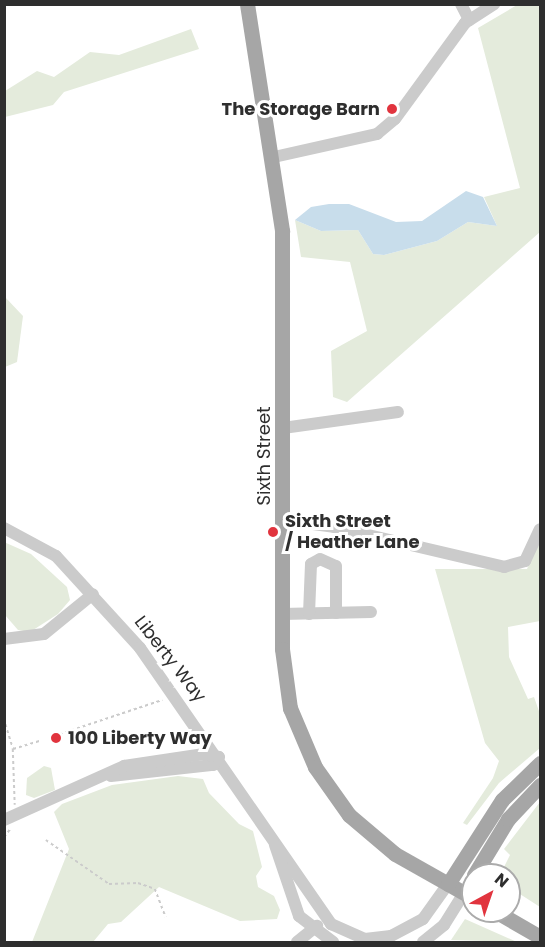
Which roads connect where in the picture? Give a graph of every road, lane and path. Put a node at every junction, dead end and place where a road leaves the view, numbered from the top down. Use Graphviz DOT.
graph roads {
  1 [pos="247,4"];
  2 [pos="461,4"];
  3 [pos="494,4"];
  4 [pos="469,20"];
  5 [pos="274,157"];
  6 [pos="398,412"];
  7 [pos="283,428"];
  8 [pos="283,520"];
  9 [pos="4,528"];
  10 [pos="540,528"];
  11 [pos="93,594"];
  12 [pos="371,612"];
  13 [pos="336,613"];
  14 [pos="282,614"];
  15 [pos="309,614"];
  16 [pos="4,639"];
  17 [pos="166,699"];
  18 [pos="4,719"];
  19 [pos="54,736"];
  20 [pos="42,740"];
  21 [pos="14,749"];
  22 [pos="219,757"];
  23 [pos="540,764"];
  24 [pos="540,785"];
  25 [pos="15,807"];
  26 [pos="10,821"];
  27 [pos="4,837"];
  28 [pos="46,840"];
  29 [pos="275,844"];
  30 [pos="481,863"];
  31 [pos="447,884"];
  32 [pos="461,892"];
  33 [pos="461,904"];
  34 [pos="166,917"];
  35 [pos="324,918"];
  36 [pos="515,923"];
  37 [pos="312,936"];
  38 [pos="540,938"];
  39 [pos="297,942"];
  40 [pos="333,942"];
  41 [pos="423,942"];
  1 -- 5 [label="main road, Sixth Street"];
  2 -- 4 [label="street"];
  3 -- 4 [label="street"];
  4 -- 5 [label="street"];
  5 -- 7 [label="main road, Sixth Street"];
  6 -- 7 [label="street"];
  7 -- 8 [label="main road, Sixth Street"];
  8 -- 10 [label="street"];
  8 -- 14 [label="main road, Sixth Street"];
  9 -- 11 [label="street, Liberty Way"];
  11 -- 16 [label="street"];
  11 -- 22 [label="street, Liberty Way"];
  12 -- 13 [label="street"];
  13 -- 15 [label="street"];
  13 -- 15 [label="street"];
  14 -- 15 [label="street"];
  14 -- 31 [label="main road, Sixth Street"];
  17 -- 19 [label="path"];
  18 -- 21 [label="path"];
  20 -- 21 [label="path"];
  21 -- 25 [label="path"];
  22 -- 26 [label="street"];
  22 -- 29 [label="street, Liberty Way"];
  23 -- 31 [label="main road"];
  24 -- 30 [label="main road"];
  26 -- 27 [label="path"];
  28 -- 34 [label="path"];
  29 -- 35 [label="street, Liberty Way"];
  29 -- 37 [label="street, Liberty Way"];
  31 -- 32 [label="main road, Sixth Street"];
  31 -- 35 [label="street, Liberty Way"];
  33 -- 41 [label="street"];
  35 -- 37 [label="street"];
  36 -- 38 [label="main road"];
  37 -- 39 [label="street"];
  37 -- 40 [label="street, Liberty Way"];
}
